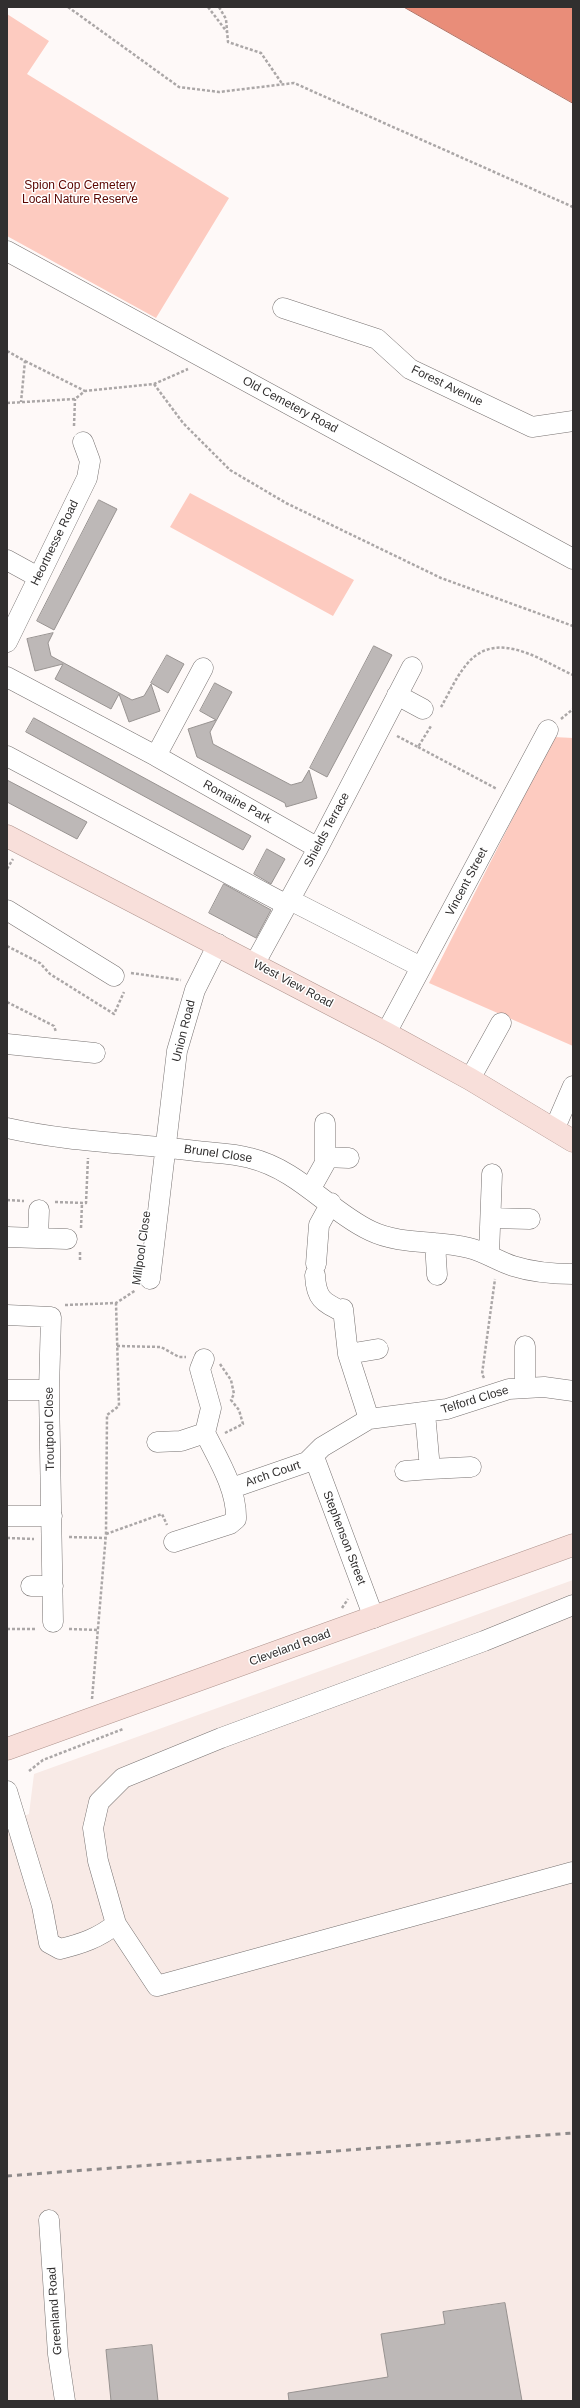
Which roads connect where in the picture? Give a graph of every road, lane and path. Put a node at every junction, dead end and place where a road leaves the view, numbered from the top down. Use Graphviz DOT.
graph roads {
  1 [pos="68,7"];
  2 [pos="208,7"];
  3 [pos="219,7"];
  4 [pos="228,32"];
  5 [pos="283,85"];
  6 [pos="573,207"];
  7 [pos="7,251"];
  8 [pos="282,308"];
  9 [pos="7,351"];
  10 [pos="202,358"];
  11 [pos="25,360"];
  12 [pos="154,384"];
  13 [pos="85,391"];
  14 [pos="75,398"];
  15 [pos="21,402"];
  16 [pos="7,403"];
  17 [pos="573,421"];
  18 [pos="83,442"];
  19 [pos="573,559"];
  20 [pos="7,560"];
  21 [pos="38,577"];
  22 [pos="573,626"];
  23 [pos="7,642"];
  24 [pos="412,667"];
  25 [pos="202,668"];
  26 [pos="573,675"];
  27 [pos="7,677"];
  28 [pos="397,695"];
  29 [pos="431,714"];
  30 [pos="381,727"];
  31 [pos="548,730"];
  32 [pos="418,747"];
  33 [pos="7,756"];
  34 [pos="156,756"];
  35 [pos="512,797"];
  36 [pos="7,836"];
  37 [pos="318,848"];
  38 [pos="288,902"];
  39 [pos="7,910"];
  40 [pos="218,944"];
  41 [pos="7,946"];
  42 [pos="255,963"];
  43 [pos="421,967"];
  44 [pos="125,979"];
  45 [pos="196,986"];
  46 [pos="7,1002"];
  47 [pos="500,1023"];
  48 [pos="386,1033"];
  49 [pos="7,1044"];
  50 [pos="55,1049"];
  51 [pos="95,1053"];
  52 [pos="470,1079"];
  53 [pos="573,1086"];
  54 [pos="325,1123"];
  55 [pos="7,1128"];
  56 [pos="554,1130"];
  57 [pos="89,1141"];
  58 [pos="573,1141"];
  59 [pos="166,1147"];
  60 [pos="325,1157"];
  61 [pos="349,1158"];
  62 [pos="492,1174"];
  63 [pos="311,1188"];
  64 [pos="7,1200"];
  65 [pos="331,1203"];
  66 [pos="40,1204"];
  67 [pos="491,1218"];
  68 [pos="530,1219"];
  69 [pos="7,1236"];
  70 [pos="38,1238"];
  71 [pos="68,1239"];
  72 [pos="435,1243"];
  73 [pos="489,1254"];
  74 [pos="573,1274"];
  75 [pos="437,1275"];
  76 [pos="496,1275"];
  77 [pos="144,1281"];
  78 [pos="116,1303"];
  79 [pos="58,1304"];
  80 [pos="7,1315"];
  81 [pos="525,1346"];
  82 [pos="378,1349"];
  83 [pos="348,1354"];
  84 [pos="204,1359"];
  85 [pos="482,1374"];
  86 [pos="525,1387"];
  87 [pos="7,1390"];
  88 [pos="49,1390"];
  89 [pos="573,1391"];
  90 [pos="425,1413"];
  91 [pos="369,1419"];
  92 [pos="205,1433"];
  93 [pos="157,1442"];
  94 [pos="314,1457"];
  95 [pos="471,1467"];
  96 [pos="430,1469"];
  97 [pos="405,1471"];
  98 [pos="232,1488"];
  99 [pos="7,1516"];
  100 [pos="52,1516"];
  101 [pos="106,1534"];
  102 [pos="7,1538"];
  103 [pos="52,1538"];
  104 [pos="106,1538"];
  105 [pos="174,1542"];
  106 [pos="573,1545"];
  107 [pos="31,1586"];
  108 [pos="53,1586"];
  109 [pos="573,1605"];
  110 [pos="374,1618"];
  111 [pos="53,1622"];
  112 [pos="92,1702"];
  113 [pos="7,1749"];
  114 [pos="7,1791"];
  115 [pos="573,1872"];
  116 [pos="116,1924"];
  117 [pos="49,2220"];
  118 [pos="65,2401"];
  1 -- 5 [label="path"];
  2 -- 4 [label="path"];
  3 -- 4 [label="path"];
  4 -- 5 [label="path"];
  5 -- 6 [label="path"];
  7 -- 10 [label="street, Old Cemetery Road"];
  8 -- 17 [label="street, Forest Avenue"];
  9 -- 11 [label="path"];
  10 -- 12 [label="path"];
  10 -- 19 [label="street, Old Cemetery Road"];
  11 -- 13 [label="path"];
  11 -- 15 [label="path"];
  12 -- 13 [label="path"];
  12 -- 22 [label="path"];
  13 -- 14 [label="path"];
  14 -- 15 [label="path"];
  14 -- 18 [label="path"];
  15 -- 16 [label="path"];
  18 -- 21 [label="street, Heortnesse Road"];
  20 -- 21 [label="street"];
  21 -- 23 [label="street, Heortnesse Road"];
  24 -- 28 [label="street, Shields Terrace"];
  25 -- 34 [label="street"];
  26 -- 29 [label="path"];
  27 -- 34 [label="street, Romaine Park"];
  28 -- 29 [label="street"];
  28 -- 30 [label="street, Shields Terrace"];
  29 -- 32 [label="path"];
  30 -- 32 [label="path"];
  30 -- 37 [label="street, Shields Terrace"];
  31 -- 35 [label="street, Vincent Street"];
  32 -- 35 [label="path"];
  33 -- 38 [label="street"];
  34 -- 37 [label="street, Romaine Park"];
  35 -- 43 [label="street, Vincent Street"];
  36 -- 40 [label="main road, West View Road"];
  37 -- 38 [label="street, Shields Terrace"];
  38 -- 42 [label="street, Shields Terrace"];
  38 -- 43 [label="street"];
  39 -- 44 [label="street"];
  40 -- 42 [label="main road, West View Road"];
  40 -- 45 [label="street, Union Road"];
  41 -- 44 [label="path"];
  42 -- 48 [label="main road, West View Road"];
  43 -- 48 [label="street, Vincent Street"];
  44 -- 45 [label="path"];
  45 -- 59 [label="street, Union Road"];
  46 -- 50 [label="path"];
  47 -- 52 [label="street"];
  48 -- 52 [label="main road, West View Road"];
  49 -- 50 [label="street"];
  50 -- 51 [label="street"];
  52 -- 56 [label="main road, West View Road"];
  53 -- 56 [label="street"];
  54 -- 60 [label="street"];
  55 -- 57 [label="street"];
  56 -- 58 [label="main road, West View Road"];
  57 -- 59 [label="street"];
  57 -- 66 [label="path"];
  59 -- 63 [label="street, Brunel Close"];
  59 -- 77 [label="street, Union Road"];
  60 -- 61 [label="street"];
  60 -- 63 [label="street"];
  62 -- 67 [label="street"];
  63 -- 65 [label="street, Brunel Close"];
  64 -- 66 [label="path"];
  65 -- 72 [label="street, Brunel Close"];
  65 -- 83 [label="street"];
  66 -- 70 [label="street"];
  67 -- 68 [label="street"];
  67 -- 73 [label="street"];
  69 -- 70 [label="street"];
  70 -- 71 [label="street"];
  72 -- 73 [label="street, Brunel Close"];
  72 -- 75 [label="street"];
  73 -- 74 [label="street, Brunel Close"];
  76 -- 85 [label="path"];
  77 -- 78 [label="path, Millpool Close"];
  78 -- 79 [label="path, Millpool Close"];
  78 -- 101 [label="path"];
  80 -- 88 [label="street, Troutpool Close"];
  81 -- 86 [label="street, Telford Close"];
  82 -- 83 [label="street"];
  83 -- 91 [label="street"];
  84 -- 92 [label="street"];
  86 -- 89 [label="street, Telford Close"];
  86 -- 90 [label="street, Telford Close"];
  87 -- 88 [label="street"];
  88 -- 100 [label="street, Troutpool Close"];
  90 -- 91 [label="street, Telford Close"];
  90 -- 96 [label="street, Telford Close"];
  91 -- 94 [label="street, Telford Close"];
  92 -- 93 [label="street"];
  92 -- 98 [label="street, Arch Court"];
  94 -- 98 [label="street, Arch Court"];
  94 -- 110 [label="street, Stephenson Street"];
  95 -- 96 [label="street"];
  96 -- 97 [label="street"];
  98 -- 105 [label="street, Arch Court"];
  99 -- 100 [label="street"];
  100 -- 103 [label="street, Troutpool Close"];
  101 -- 104 [label="path"];
  101 -- 105 [label="path"];
  102 -- 103 [label="path"];
  103 -- 104 [label="path"];
  103 -- 108 [label="street, Troutpool Close"];
  104 -- 112 [label="path"];
  106 -- 110 [label="main road, Cleveland Road"];
  107 -- 108 [label="street"];
  108 -- 111 [label="street, Troutpool Close"];
  109 -- 116 [label="street"];
  110 -- 113 [label="main road, Cleveland Road"];
  114 -- 116 [label="street"];
  115 -- 116 [label="street"];
  117 -- 118 [label="street, Greenland Road"];
}
